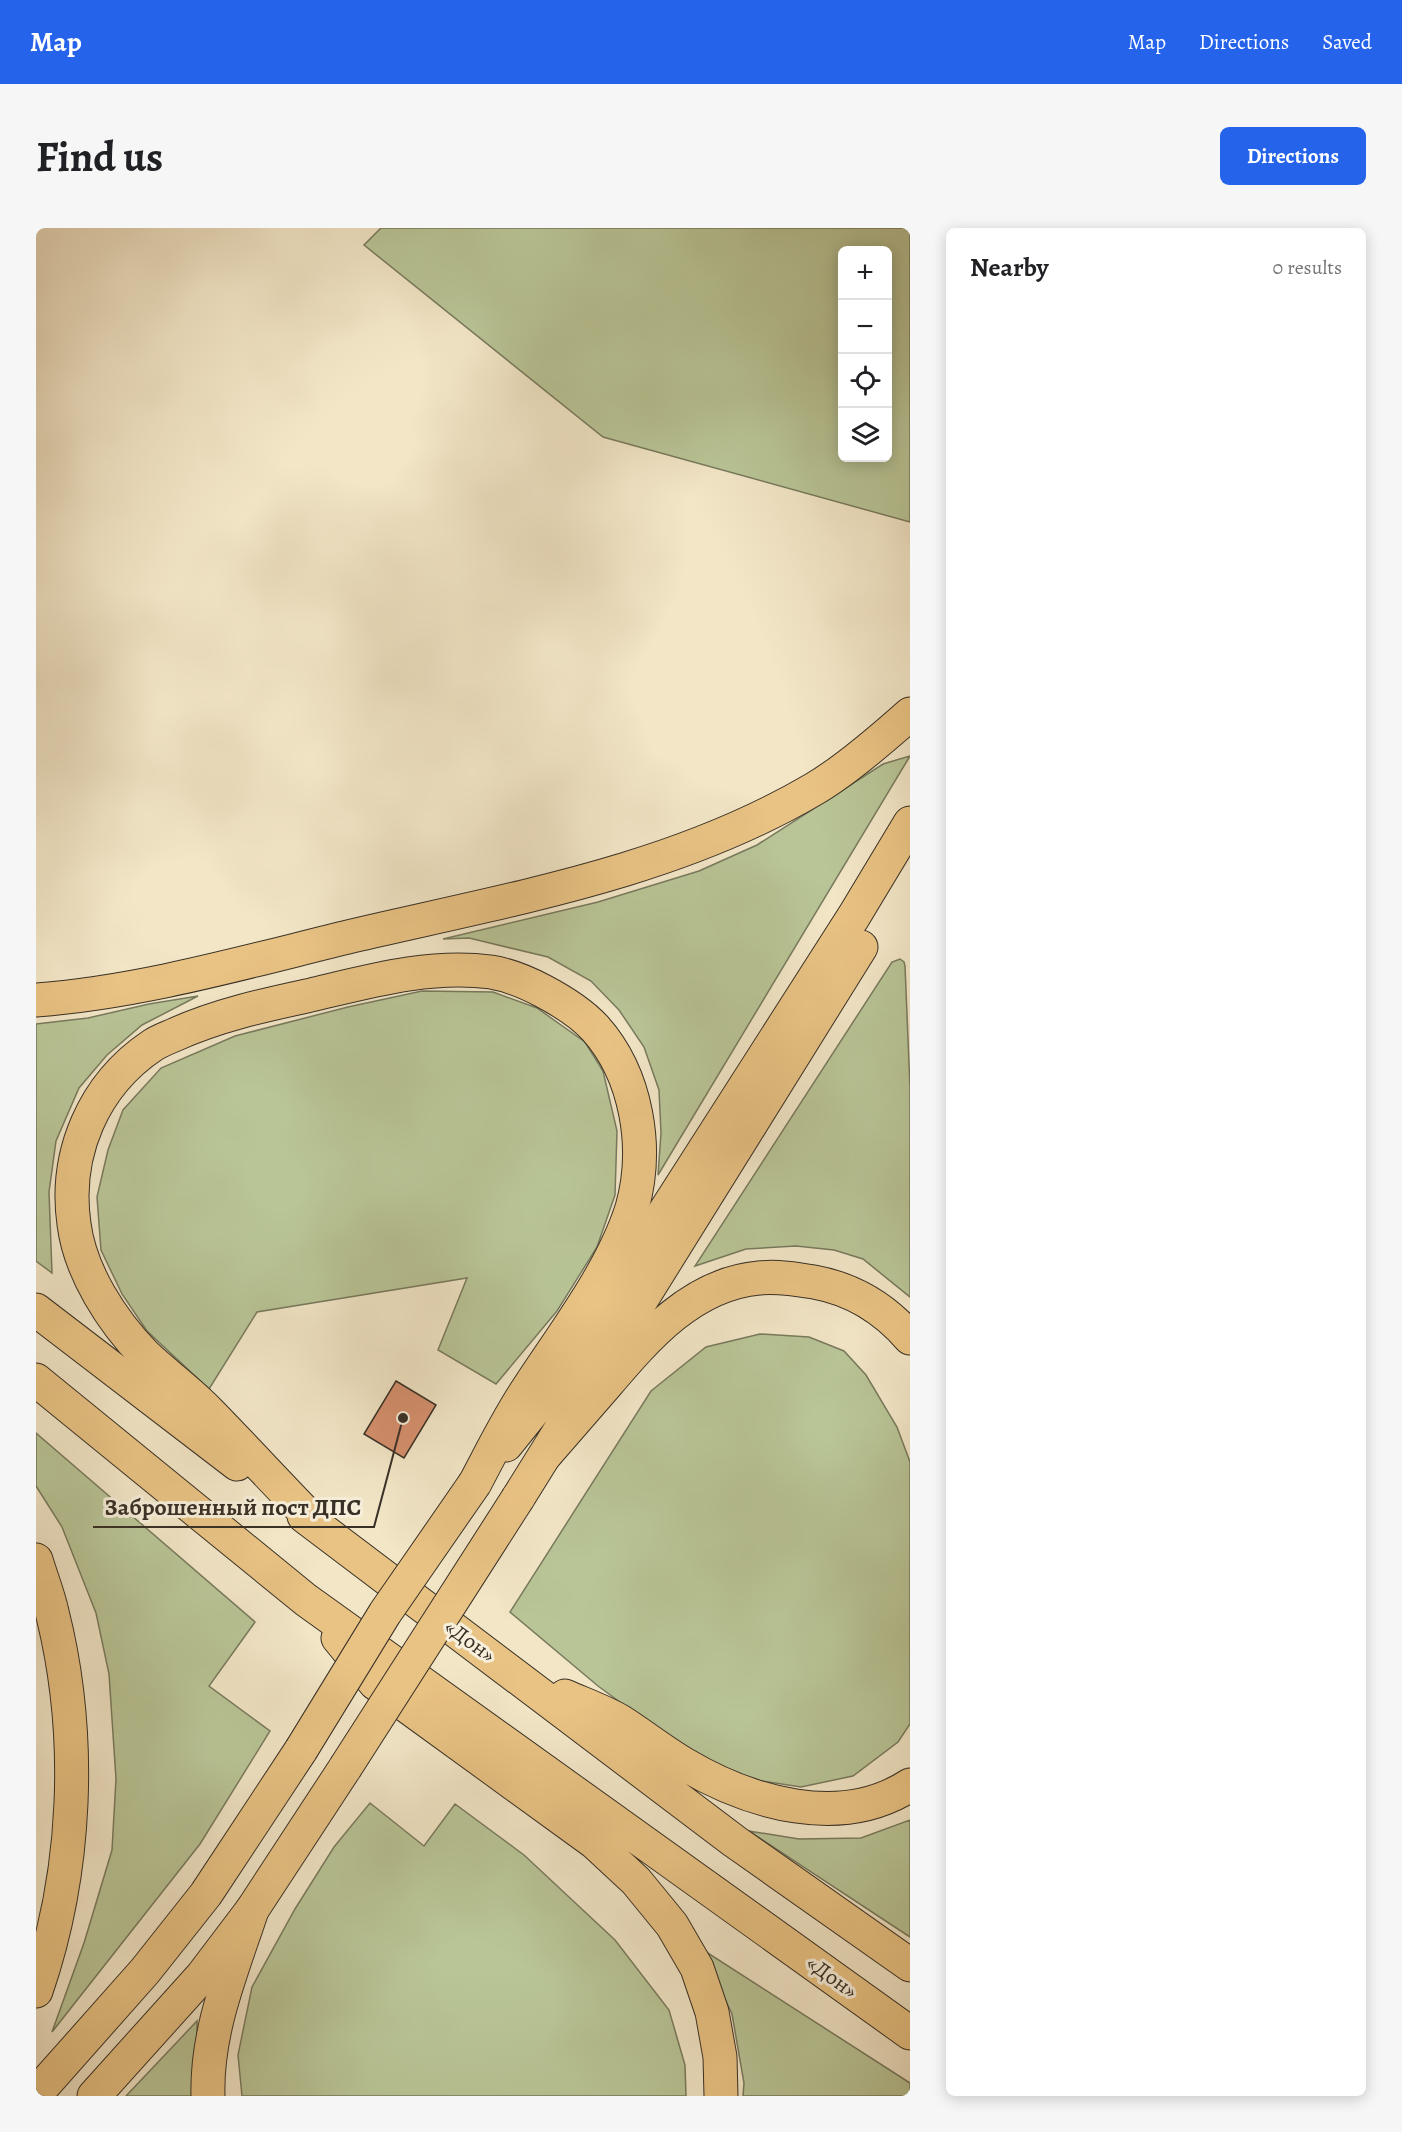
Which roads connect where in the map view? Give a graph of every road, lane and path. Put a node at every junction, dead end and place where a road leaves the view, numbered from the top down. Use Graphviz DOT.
graph roads {
  1 [pos="910,714"];
  2 [pos="910,823"];
  3 [pos="910,866"];
  4 [pos="36,1000"];
  5 [pos="36,1310"];
  6 [pos="910,1338"];
  7 [pos="36,1380"];
  8 [pos="546,1454"];
  9 [pos="475,1483"];
  10 [pos="320,1528"];
  11 [pos="36,1560"];
  12 [pos="306,1600"];
  13 [pos="513,1673"];
  14 [pos="910,1785"];
  15 [pos="206,1894"];
  16 [pos="252,1910"];
  17 [pos="910,1965"];
  18 [pos="36,1991"];
  19 [pos="910,2033"];
  20 [pos="36,2094"];
  21 [pos="65,2096"];
  22 [pos="94,2096"];
  23 [pos="208,2096"];
  24 [pos="721,2096"];
  1 -- 4 [label="main road"];
  2 -- 9 [label="main road"];
  3 -- 8 [label="main road"];
  5 -- 10 [label="main road, «Дон»"];
  6 -- 8 [label="main road"];
  7 -- 12 [label="main road, «Дон»"];
  8 -- 16 [label="main road, bridge"];
  9 -- 10 [label="main road"];
  9 -- 15 [label="main road, bridge"];
  10 -- 13 [label="main road, «Дон»"];
  11 -- 18 [label="main road"];
  12 -- 19 [label="main road, «Дон»"];
  12 -- 24 [label="main road"];
  13 -- 14 [label="main road"];
  13 -- 17 [label="main road, «Дон»"];
  15 -- 20 [label="main road"];
  15 -- 21 [label="main road"];
  16 -- 22 [label="main road"];
  16 -- 23 [label="main road"];
}
